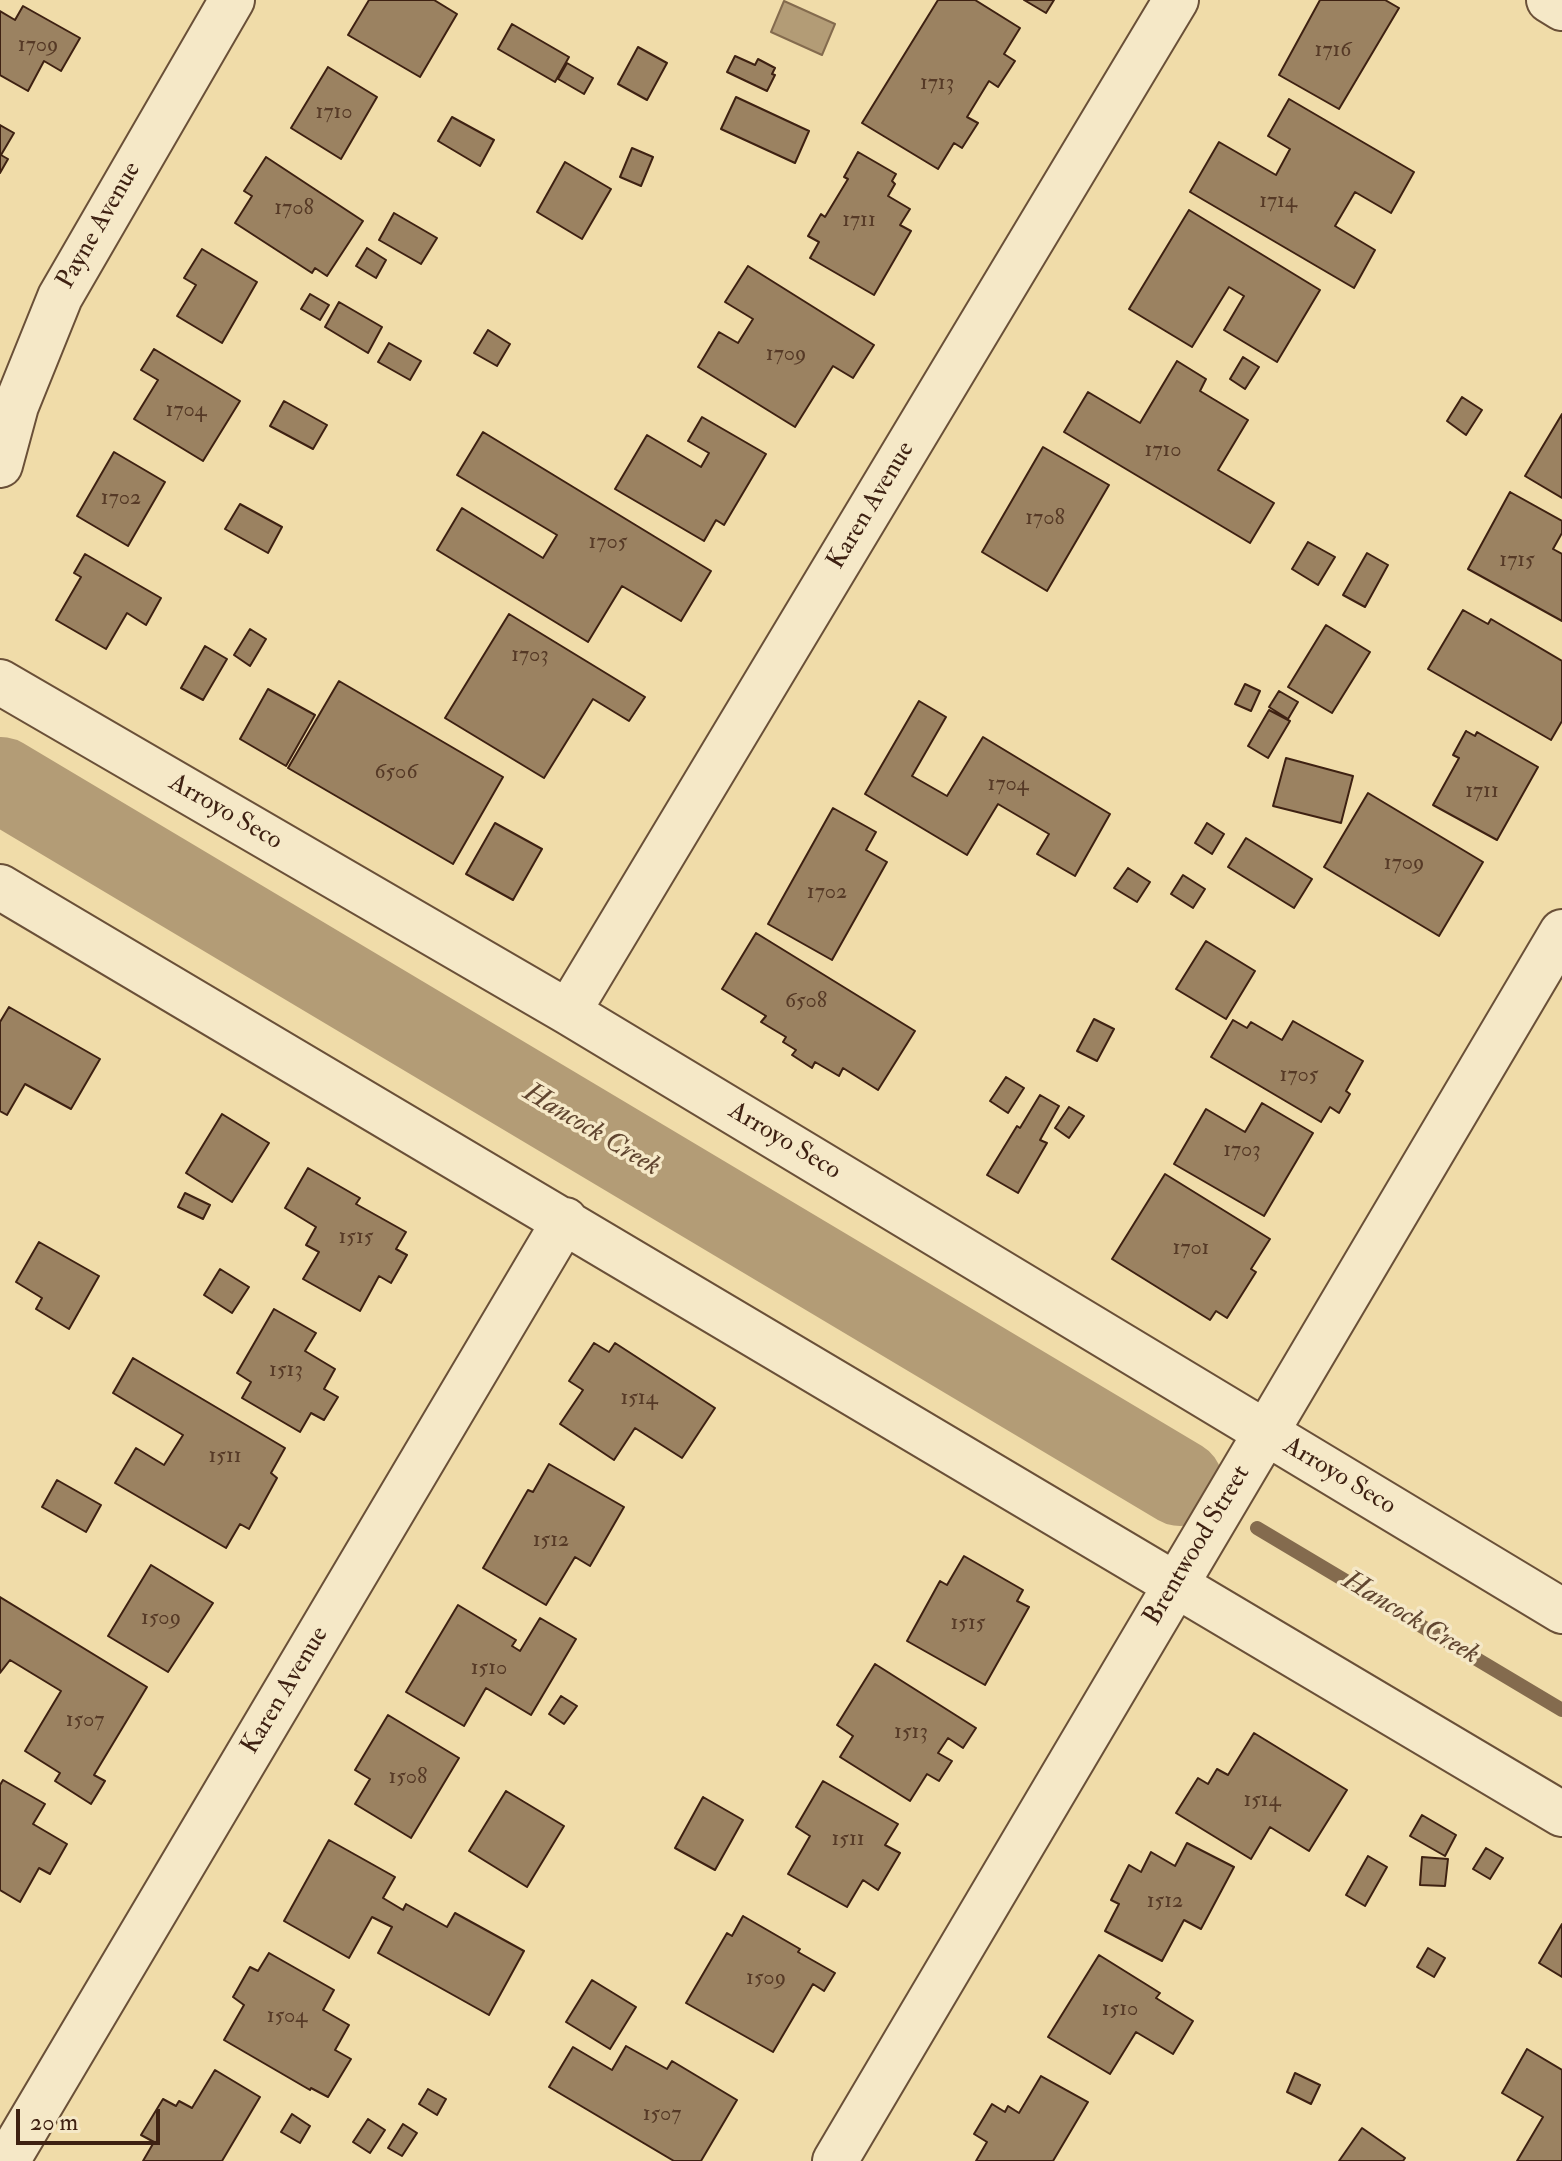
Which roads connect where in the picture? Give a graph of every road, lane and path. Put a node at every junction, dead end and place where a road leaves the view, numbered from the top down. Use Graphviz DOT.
graph roads {
  1 [pos="232,0"];
  2 [pos="1176,0"];
  3 [pos="1549,0"];
  4 [pos="1562,8"];
  5 [pos="0,465"];
  6 [pos="0,682"];
  7 [pos="0,887"];
  8 [pos="1562,932"];
  9 [pos="568,1012"];
  10 [pos="565,1220"];
  11 [pos="1266,1433"];
  12 [pos="1175,1584"];
  13 [pos="1562,1611"];
  14 [pos="1562,1814"];
  15 [pos="7,2161"];
  16 [pos="835,2161"];
  1 -- 5 [label="street, Payne Avenue"];
  2 -- 9 [label="street, Karen Avenue"];
  3 -- 4 [label="street"];
  6 -- 9 [label="street, Arroyo Seco"];
  7 -- 10 [label="street"];
  8 -- 11 [label="street, Brentwood Street"];
  9 -- 11 [label="street, Arroyo Seco"];
  10 -- 12 [label="street"];
  10 -- 15 [label="street, Karen Avenue"];
  11 -- 12 [label="street, Brentwood Street"];
  11 -- 13 [label="street, Arroyo Seco"];
  12 -- 14 [label="street"];
  12 -- 16 [label="street, Brentwood Street"];
}
